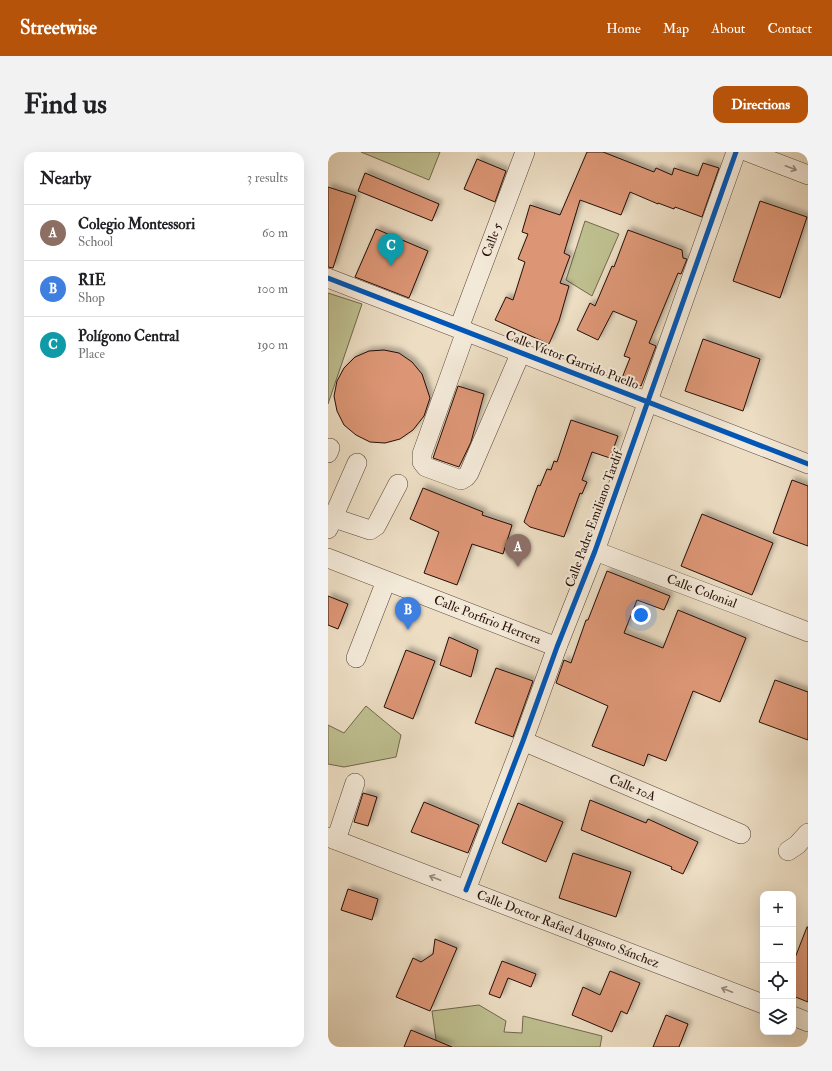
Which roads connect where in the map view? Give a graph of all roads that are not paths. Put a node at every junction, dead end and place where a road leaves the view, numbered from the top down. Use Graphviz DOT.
graph roads {
  1 [pos="525,152"];
  2 [pos="736,152"];
  3 [pos="748,152"];
  4 [pos="808,175"];
  5 [pos="328,278"];
  6 [pos="463,330"];
  7 [pos="521,352"];
  8 [pos="648,402"];
  9 [pos="358,463"];
  10 [pos="808,464"];
  11 [pos="398,484"];
  12 [pos="330,521"];
  13 [pos="595,551"];
  14 [pos="328,558"];
  15 [pos="386,581"];
  16 [pos="808,632"];
  17 [pos="557,647"];
  18 [pos="356,658"];
  19 [pos="523,741"];
  20 [pos="355,783"];
  21 [pos="808,833"];
  22 [pos="741,834"];
  23 [pos="332,839"];
  24 [pos="788,851"];
  25 [pos="466,890"];
  26 [pos="760,1003"];
  27 [pos="796,1017"];
  28 [pos="808,1022"];
  1 -- 6 [label="street, Calle 5"];
  2 -- 8 [label="street, Calle Padre Emiliano Tardif"];
  3 -- 4 [label="street, one-way"];
  5 -- 6 [label="street, Calle Víctor Garrido Puello"];
  6 -- 7 [label="street, Calle Víctor Garrido Puello"];
  6 -- 7 [label="street, Calle 5"];
  7 -- 8 [label="street, Calle Víctor Garrido Puello"];
  8 -- 10 [label="street, Calle Víctor Garrido Puello"];
  8 -- 13 [label="street, Calle Padre Emiliano Tardif"];
  9 -- 12 [label="street"];
  11 -- 12 [label="street"];
  13 -- 16 [label="street, Calle Colonial"];
  13 -- 17 [label="street, Calle Padre Emiliano Tardif"];
  14 -- 15 [label="street, Calle Porfirio Herrera"];
  15 -- 17 [label="street, Calle Porfirio Herrera"];
  15 -- 18 [label="street"];
  17 -- 19 [label="street, Calle Padre Emiliano Tardif"];
  19 -- 22 [label="street, Calle 10A"];
  19 -- 25 [label="street, Calle Padre Emiliano Tardif"];
  20 -- 23 [label="street"];
  21 -- 24 [label="street"];
  25 -- 23 [label="street, Calle Doctor Rafael Augusto Sánchez, one-way"];
  26 -- 25 [label="street, Calle Doctor Rafael Augusto Sánchez, one-way"];
  27 -- 28 [label="street"];
}
